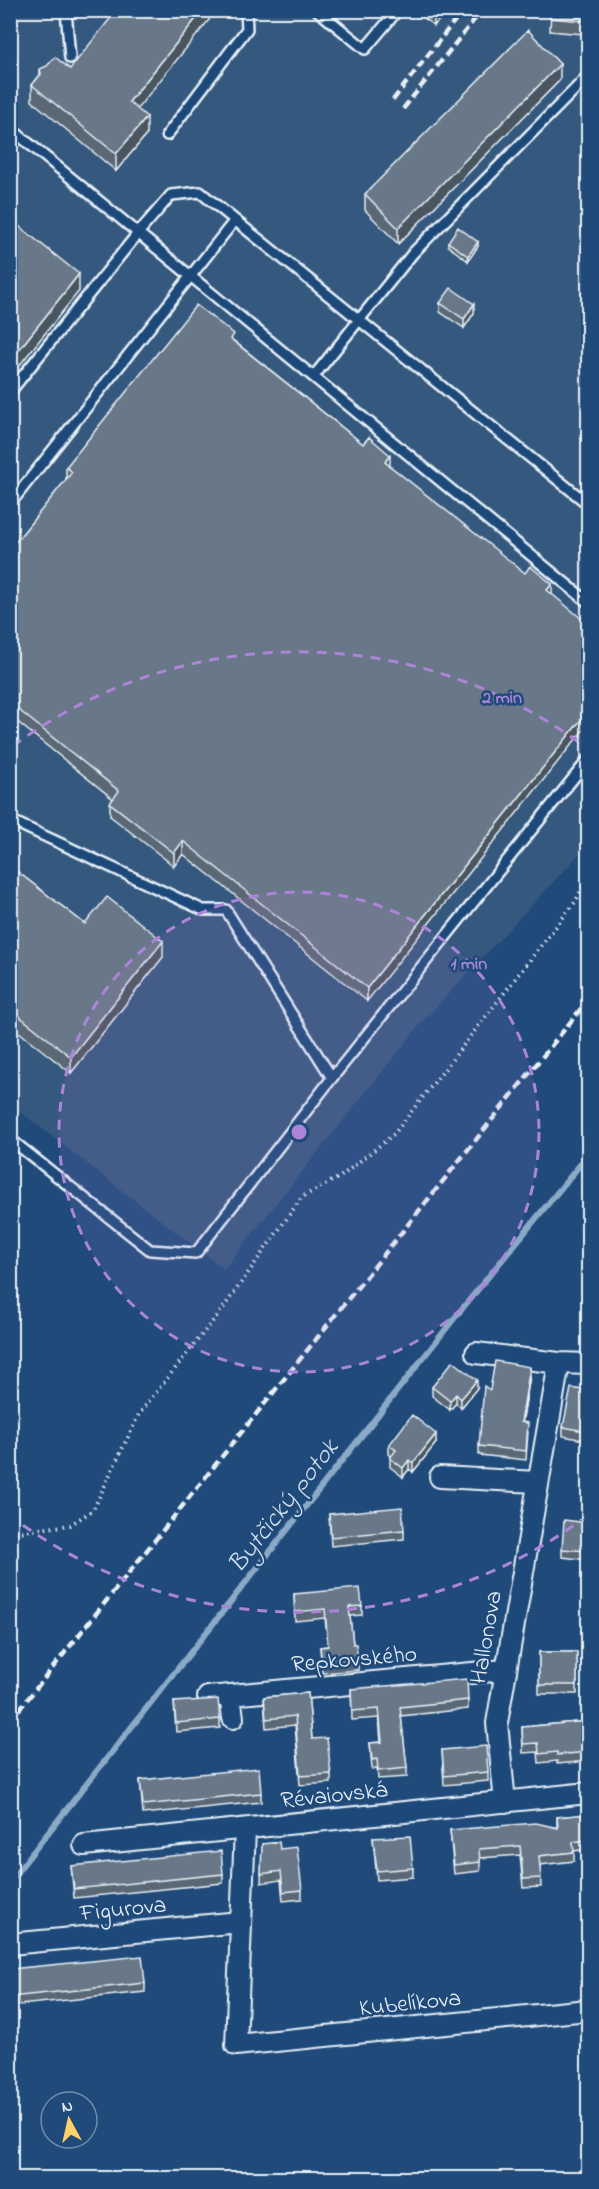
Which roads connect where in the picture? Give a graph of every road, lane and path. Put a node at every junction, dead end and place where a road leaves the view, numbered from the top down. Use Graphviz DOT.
graph roads {
  1 [pos="66,10"];
  2 [pos="246,10"];
  3 [pos="317,10"];
  4 [pos="397,11"];
  5 [pos="70,58"];
  6 [pos="588,76"];
  7 [pos="10,128"];
  8 [pos="167,135"];
  9 [pos="235,220"];
  10 [pos="139,232"];
  11 [pos="191,275"];
  12 [pos="360,320"];
  13 [pos="314,376"];
  14 [pos="10,392"];
  15 [pos="10,504"];
  16 [pos="588,504"];
  17 [pos="588,602"];
  18 [pos="588,760"];
  19 [pos="10,820"];
  20 [pos="588,876"];
  21 [pos="332,1078"];
  22 [pos="10,1139"];
  23 [pos="476,1353"];
  24 [pos="559,1363"];
  25 [pos="588,1364"];
  26 [pos="440,1477"];
  27 [pos="538,1482"];
  28 [pos="10,1533"];
  29 [pos="505,1670"];
  30 [pos="230,1695"];
  31 [pos="208,1698"];
  32 [pos="233,1718"];
  33 [pos="588,1793"];
  34 [pos="505,1802"];
  35 [pos="245,1829"];
  36 [pos="84,1845"];
  37 [pos="240,1922"];
  38 [pos="10,1944"];
  39 [pos="588,2010"];
  1 -- 5 [label="lane"];
  2 -- 8 [label="lane"];
  3 -- 4 [label="lane"];
  6 -- 12 [label="lane"];
  7 -- 10 [label="lane"];
  9 -- 10 [label="lane"];
  9 -- 11 [label="lane"];
  9 -- 12 [label="lane"];
  10 -- 11 [label="lane"];
  10 -- 14 [label="lane"];
  11 -- 13 [label="lane"];
  11 -- 15 [label="lane"];
  12 -- 13 [label="lane"];
  12 -- 16 [label="lane"];
  13 -- 17 [label="lane"];
  18 -- 21 [label="lane"];
  19 -- 21 [label="lane"];
  20 -- 28 [label="path"];
  21 -- 22 [label="lane"];
  23 -- 24 [label="street"];
  24 -- 25 [label="street"];
  24 -- 27 [label="street, Hallonova"];
  26 -- 27 [label="street"];
  27 -- 29 [label="street, Hallonova"];
  29 -- 30 [label="street, Repkovského"];
  29 -- 34 [label="street, Hallonova"];
  30 -- 31 [label="street, Repkovského"];
  30 -- 32 [label="street"];
  33 -- 34 [label="street, Révaiovská"];
  34 -- 35 [label="street, Révaiovská"];
  35 -- 36 [label="street, Révaiovská"];
  35 -- 37 [label="street"];
  37 -- 38 [label="street, Figurova"];
  37 -- 39 [label="street, Kubelíkova"];
}
